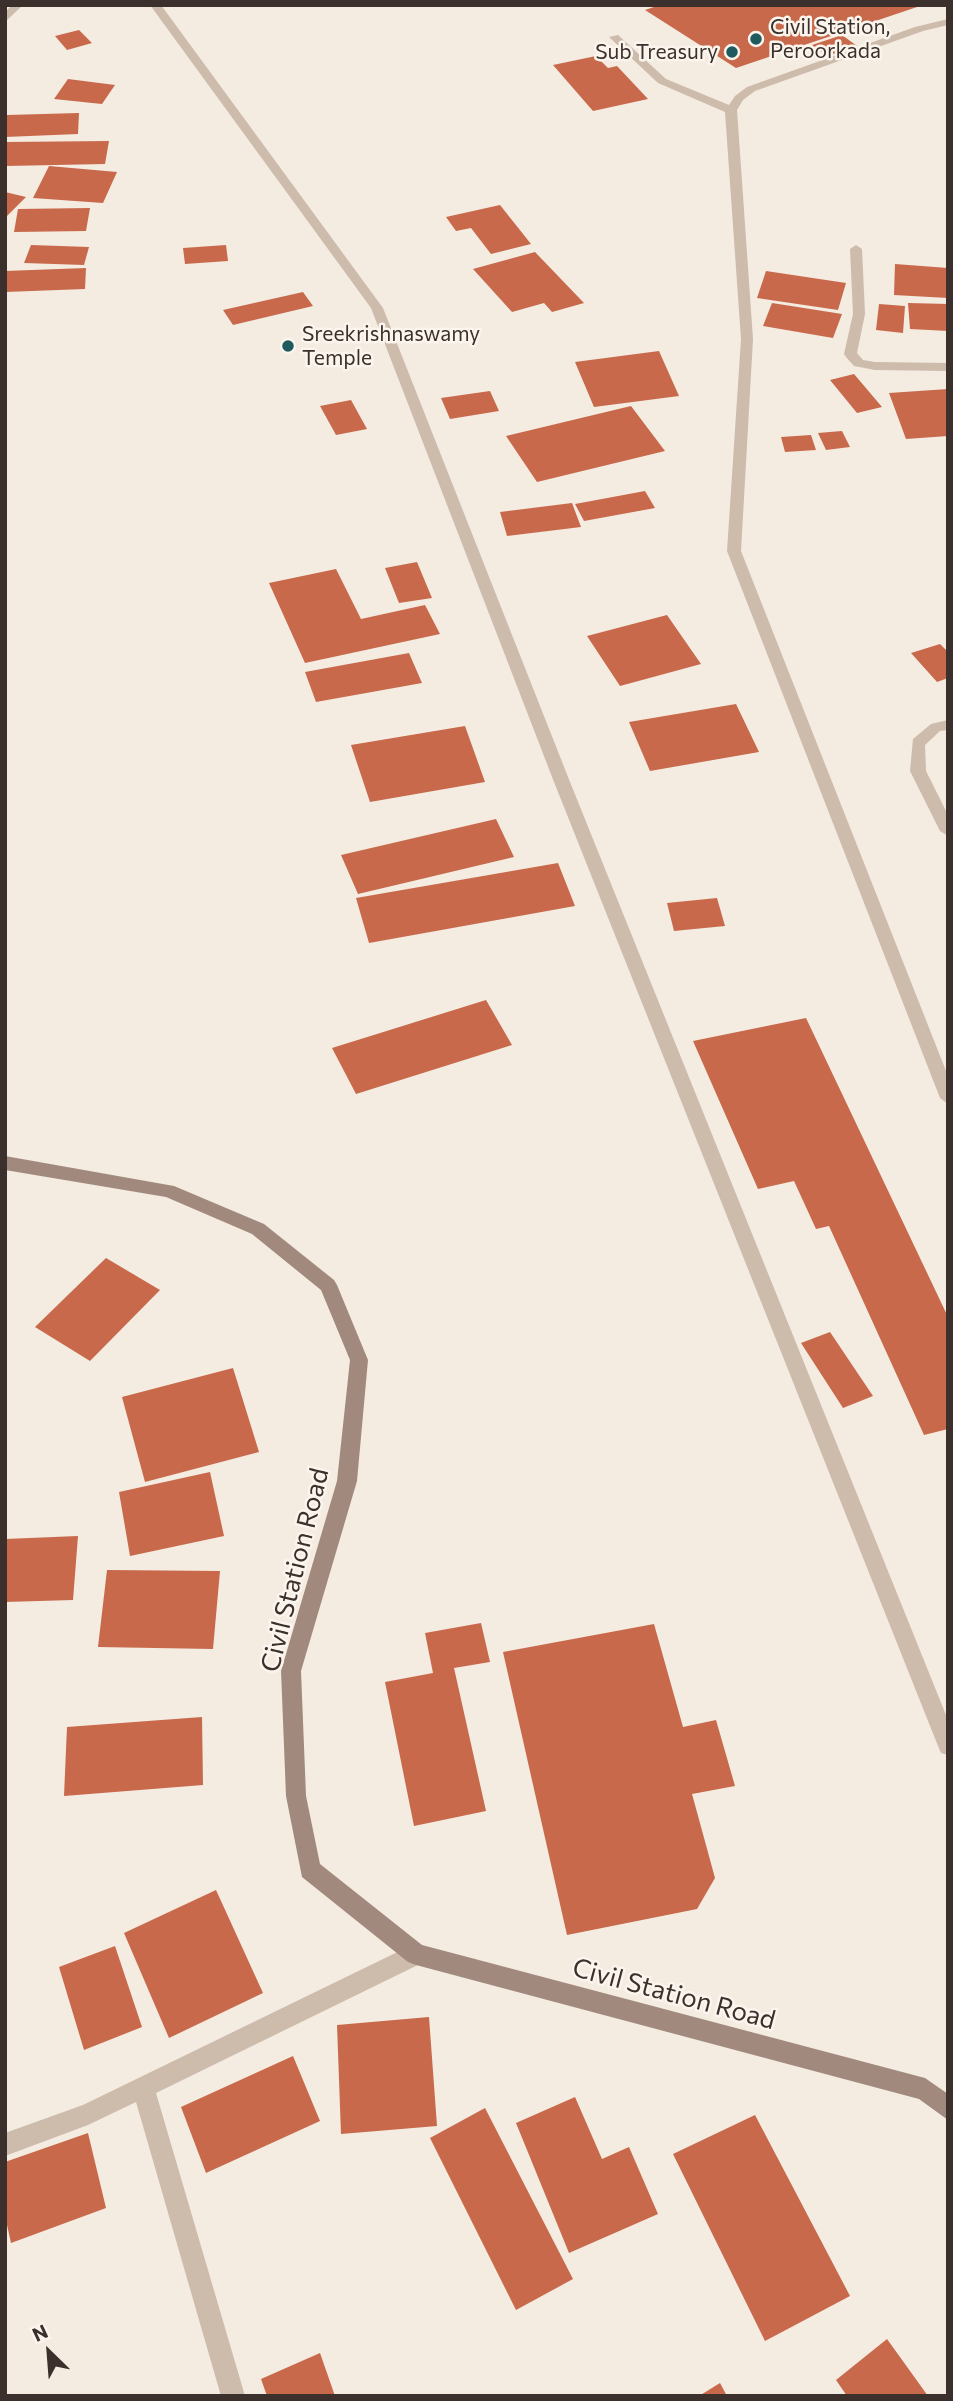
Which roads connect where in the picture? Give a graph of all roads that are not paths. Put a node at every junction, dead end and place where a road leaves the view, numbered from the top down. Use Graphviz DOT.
graph roads {
  1 [pos="18,5"];
  2 [pos="155,5"];
  3 [pos="5,19"];
  4 [pos="948,22"];
  5 [pos="614,37"];
  6 [pos="731,110"];
  7 [pos="856,249"];
  8 [pos="948,367"];
  9 [pos="948,725"];
  10 [pos="948,831"];
  11 [pos="948,1098"];
  12 [pos="5,1163"];
  13 [pos="948,1746"];
  14 [pos="416,1954"];
  15 [pos="143,2088"];
  16 [pos="948,2109"];
  17 [pos="5,2145"];
  18 [pos="233,2396"];
  1 -- 3 [label="street"];
  2 -- 13 [label="street"];
  4 -- 6 [label="street"];
  5 -- 6 [label="street"];
  6 -- 11 [label="street"];
  7 -- 8 [label="street"];
  9 -- 10 [label="street"];
  12 -- 14 [label="main road, Civil Station Road"];
  14 -- 15 [label="street"];
  14 -- 16 [label="main road, Civil Station Road"];
  15 -- 17 [label="street"];
  15 -- 18 [label="street"];
}
